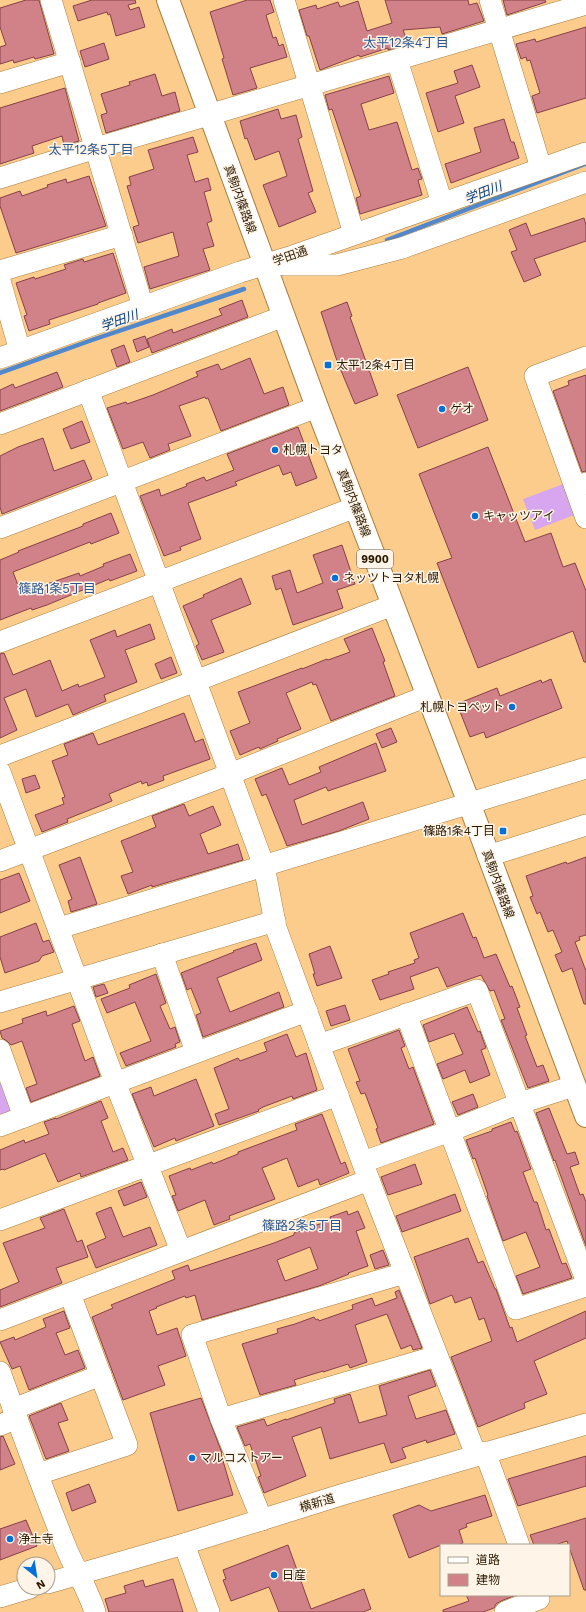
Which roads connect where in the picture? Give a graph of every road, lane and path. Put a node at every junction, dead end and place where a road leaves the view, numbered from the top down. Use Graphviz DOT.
graph roads {
  1 [pos="50,0"];
  2 [pos="168,0"];
  3 [pos="284,0"];
  4 [pos="490,0"];
  5 [pos="586,4"];
  6 [pos="499,30"];
  7 [pos="397,60"];
  8 [pos="70,62"];
  9 [pos="0,83"];
  10 [pos="310,85"];
  11 [pos="210,114"];
  12 [pos="96,148"];
  13 [pos="586,152"];
  14 [pos="541,168"];
  15 [pos="0,178"];
  16 [pos="586,182"];
  17 [pos="442,203"];
  18 [pos="354,234"];
  19 [pos="122,235"];
  20 [pos="265,265"];
  21 [pos="0,271"];
  22 [pos="0,281"];
  23 [pos="143,307"];
  24 [pos="284,316"];
  25 [pos="20,351"];
  26 [pos="0,358"];
  27 [pos="586,358"];
  28 [pos="88,390"];
  29 [pos="317,407"];
  30 [pos="0,424"];
  31 [pos="122,481"];
  32 [pos="580,485"];
  33 [pos="356,507"];
  34 [pos="586,518"];
  35 [pos="0,528"];
  36 [pos="159,582"];
  37 [pos="393,605"];
  38 [pos="0,642"];
  39 [pos="196,681"];
  40 [pos="427,696"];
  41 [pos="0,756"];
  42 [pos="586,768"];
  43 [pos="0,772"];
  44 [pos="230,774"];
  45 [pos="468,803"];
  46 [pos="586,825"];
  47 [pos="29,850"];
  48 [pos="488,856"];
  49 [pos="0,861"];
  50 [pos="264,866"];
  51 [pos="275,921"];
  52 [pos="59,928"];
  53 [pos="162,954"];
  54 [pos="78,979"];
  55 [pos="0,1002"];
  56 [pos="307,1011"];
  57 [pos="406,1014"];
  58 [pos="319,1045"];
  59 [pos="0,1050"];
  60 [pos="196,1052"];
  61 [pos="116,1082"];
  62 [pos="574,1086"];
  63 [pos="338,1095"];
  64 [pos="520,1103"];
  65 [pos="586,1116"];
  66 [pos="24,1117"];
  67 [pos="0,1126"];
  68 [pos="450,1131"];
  69 [pos="147,1166"];
  70 [pos="366,1171"];
  71 [pos="0,1220"];
  72 [pos="181,1251"];
  73 [pos="405,1273"];
  74 [pos="586,1280"];
  75 [pos="586,1286"];
  76 [pos="70,1294"];
  77 [pos="0,1320"];
  78 [pos="437,1356"];
  79 [pos="0,1372"];
  80 [pos="101,1375"];
  81 [pos="10,1417"];
  82 [pos="221,1419"];
  83 [pos="586,1424"];
  84 [pos="480,1454"];
  85 [pos="38,1474"];
  86 [pos="262,1520"];
  87 [pos="184,1544"];
  88 [pos="519,1544"];
  89 [pos="78,1574"];
  90 [pos="56,1581"];
  91 [pos="16,1592"];
  92 [pos="0,1597"];
  93 [pos="540,1602"];
  94 [pos="95,1612"];
  95 [pos="210,1612"];
  96 [pos="505,1612"];
  1 -- 8 [label="street"];
  2 -- 11 [label="main road, 真駒内篠路線 / 9900"];
  3 -- 10 [label="street"];
  4 -- 6 [label="street"];
  5 -- 6 [label="street"];
  6 -- 7 [label="street"];
  6 -- 14 [label="street"];
  7 -- 10 [label="street"];
  7 -- 17 [label="street"];
  8 -- 9 [label="street"];
  8 -- 12 [label="street"];
  10 -- 11 [label="street"];
  10 -- 18 [label="street"];
  11 -- 12 [label="street"];
  11 -- 20 [label="main road, 真駒内篠路線 / 9900"];
  12 -- 15 [label="street"];
  12 -- 19 [label="street"];
  13 -- 14 [label="street, 学田通"];
  14 -- 17 [label="street, 学田通"];
  16 -- 20 [label="street, 学田通"];
  17 -- 18 [label="street, 学田通"];
  18 -- 20 [label="street, 学田通"];
  19 -- 21 [label="street"];
  19 -- 23 [label="street"];
  20 -- 23 [label="street"];
  20 -- 24 [label="main road, 真駒内篠路線 / 9900"];
  22 -- 25 [label="street"];
  23 -- 25 [label="street"];
  24 -- 28 [label="street"];
  24 -- 29 [label="main road, 真駒内篠路線 / 9900"];
  25 -- 26 [label="street"];
  27 -- 32 [label="street"];
  28 -- 30 [label="street"];
  28 -- 31 [label="street"];
  29 -- 31 [label="street"];
  29 -- 33 [label="main road, 真駒内篠路線 / 9900"];
  31 -- 35 [label="street"];
  31 -- 36 [label="street"];
  32 -- 34 [label="street"];
  33 -- 36 [label="street"];
  33 -- 37 [label="main road, 真駒内篠路線 / 9900"];
  36 -- 38 [label="street"];
  36 -- 39 [label="street"];
  37 -- 39 [label="street"];
  37 -- 40 [label="main road, 真駒内篠路線 / 9900"];
  39 -- 41 [label="street"];
  39 -- 44 [label="street"];
  40 -- 44 [label="street"];
  40 -- 45 [label="main road, 真駒内篠路線 / 9900"];
  42 -- 45 [label="street"];
  43 -- 47 [label="street"];
  44 -- 47 [label="street"];
  44 -- 50 [label="street"];
  45 -- 48 [label="main road, 真駒内篠路線 / 9900"];
  45 -- 50 [label="street"];
  46 -- 48 [label="street"];
  47 -- 49 [label="street"];
  47 -- 52 [label="street"];
  48 -- 62 [label="main road, 真駒内篠路線 / 9900"];
  50 -- 51 [label="street"];
  50 -- 52 [label="street"];
  51 -- 53 [label="street"];
  51 -- 56 [label="street"];
  52 -- 54 [label="street"];
  53 -- 54 [label="street"];
  53 -- 60 [label="street"];
  54 -- 55 [label="street"];
  54 -- 61 [label="street"];
  56 -- 58 [label="street"];
  56 -- 60 [label="street"];
  57 -- 58 [label="street"];
  57 -- 64 [label="street"];
  57 -- 68 [label="street"];
  58 -- 63 [label="street"];
  59 -- 66 [label="street"];
  60 -- 61 [label="street"];
  61 -- 66 [label="street"];
  61 -- 69 [label="street"];
  62 -- 64 [label="street"];
  62 -- 65 [label="main road, 真駒内篠路線 / 9900"];
  63 -- 69 [label="street"];
  63 -- 70 [label="street"];
  64 -- 68 [label="street"];
  64 -- 74 [label="street"];
  66 -- 67 [label="street"];
  68 -- 70 [label="street"];
  68 -- 75 [label="street"];
  69 -- 71 [label="street"];
  69 -- 72 [label="street"];
  70 -- 72 [label="street"];
  70 -- 73 [label="street"];
  72 -- 76 [label="street"];
  73 -- 78 [label="street"];
  73 -- 82 [label="street"];
  76 -- 77 [label="street"];
  76 -- 80 [label="street"];
  78 -- 82 [label="street"];
  78 -- 84 [label="street"];
  79 -- 81 [label="street"];
  80 -- 81 [label="street"];
  80 -- 85 [label="street"];
  81 -- 85 [label="street"];
  82 -- 86 [label="street"];
  83 -- 84 [label="street, 横新道"];
  84 -- 86 [label="street, 横新道"];
  84 -- 88 [label="street"];
  85 -- 89 [label="street"];
  86 -- 87 [label="street, 横新道"];
  87 -- 89 [label="street, 横新道"];
  87 -- 95 [label="street"];
  89 -- 90 [label="street, 横新道"];
  89 -- 94 [label="street"];
  91 -- 92 [label="street"];
  93 -- 96 [label="street"];
}
